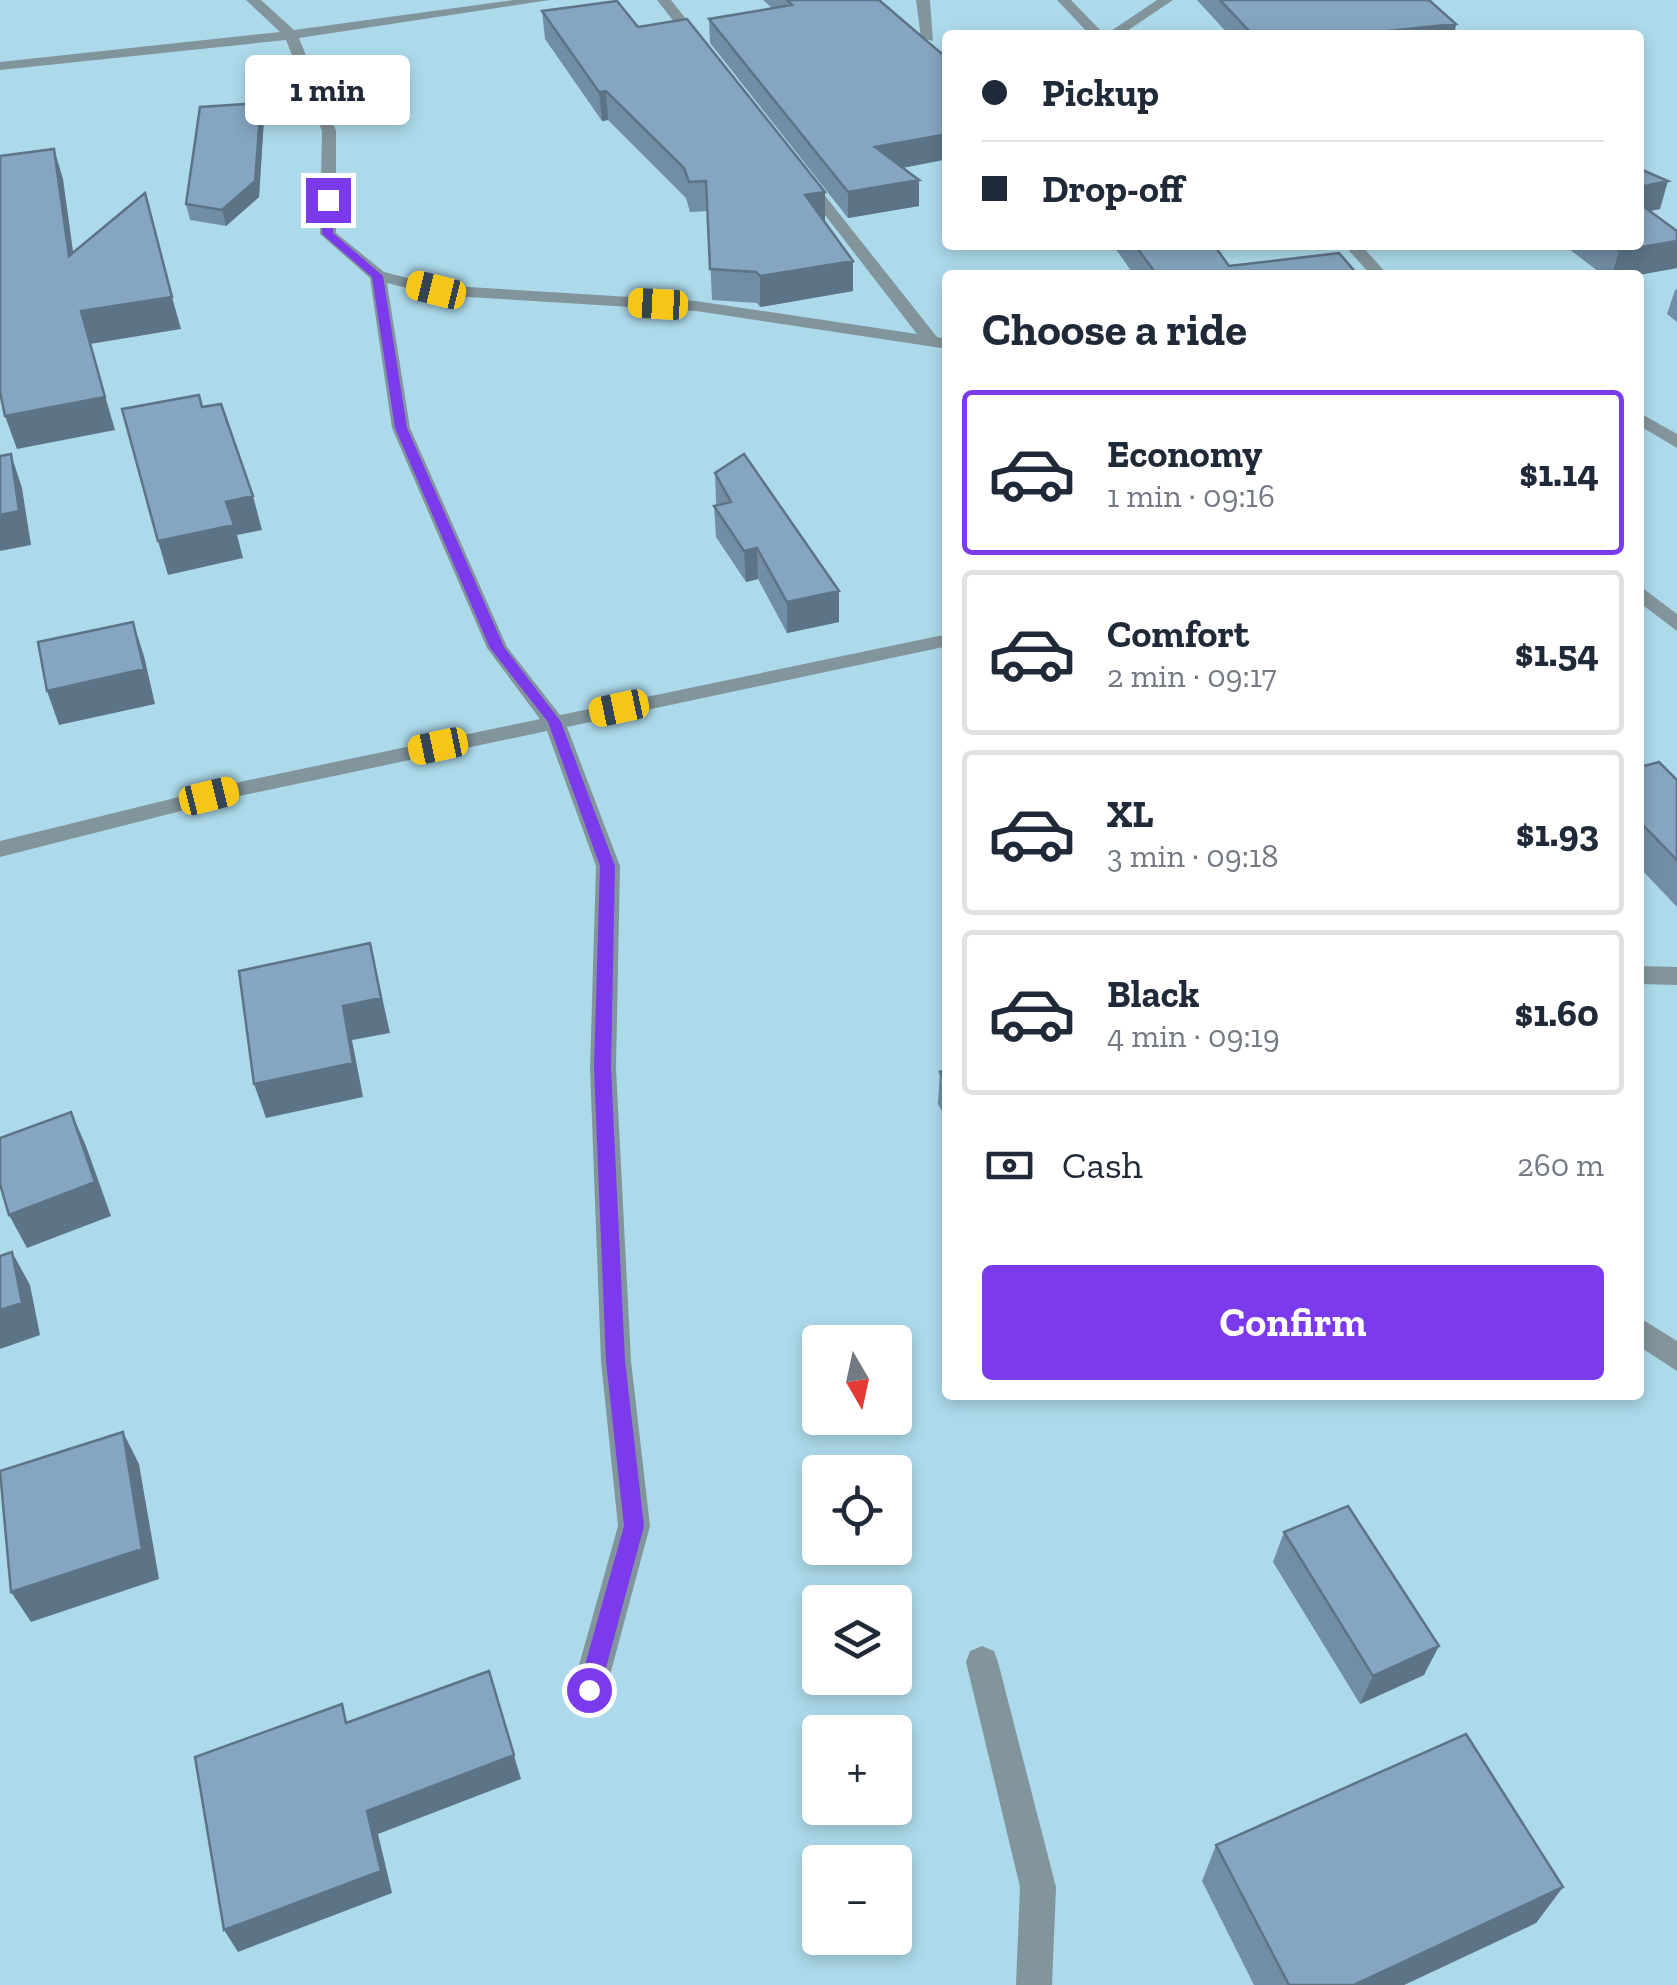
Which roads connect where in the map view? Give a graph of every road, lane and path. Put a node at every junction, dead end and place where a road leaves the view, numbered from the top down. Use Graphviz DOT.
graph roads {
  1 [pos="253,0"];
  2 [pos="543,0"];
  3 [pos="664,0"];
  4 [pos="922,0"];
  5 [pos="1064,0"];
  6 [pos="1166,0"];
  7 [pos="1093,30"];
  8 [pos="1120,30"];
  9 [pos="291,36"];
  10 [pos="928,38"];
  11 [pos="713,62"];
  12 [pos="0,66"];
  13 [pos="798,171"];
  14 [pos="1357,250"];
  15 [pos="1375,270"];
  16 [pos="378,276"];
  17 [pos="940,343"];
  18 [pos="1644,420"];
  19 [pos="1673,438"];
  20 [pos="1644,443"];
  21 [pos="1644,596"];
  22 [pos="1677,625"];
  23 [pos="942,641"];
  24 [pos="554,722"];
  25 [pos="0,849"];
  26 [pos="1644,975"];
  27 [pos="1677,976"];
  28 [pos="1644,1333"];
  29 [pos="1677,1358"];
  30 [pos="982,1662"];
  31 [pos="589,1690"];
  32 [pos="1034,1985"];
  1 -- 9 [label="street"];
  2 -- 9 [label="street"];
  3 -- 11 [label="street"];
  4 -- 10 [label="street"];
  5 -- 7 [label="street"];
  6 -- 8 [label="street"];
  9 -- 12 [label="street"];
  9 -- 16 [label="street"];
  13 -- 17 [label="street"];
  14 -- 15 [label="street"];
  16 -- 17 [label="street"];
  16 -- 24 [label="street"];
  18 -- 19 [label="street"];
  19 -- 20 [label="street"];
  21 -- 22 [label="street"];
  23 -- 24 [label="street"];
  24 -- 25 [label="street"];
  24 -- 31 [label="street"];
  26 -- 27 [label="street"];
  28 -- 29 [label="street"];
  30 -- 32 [label="street"];
}
